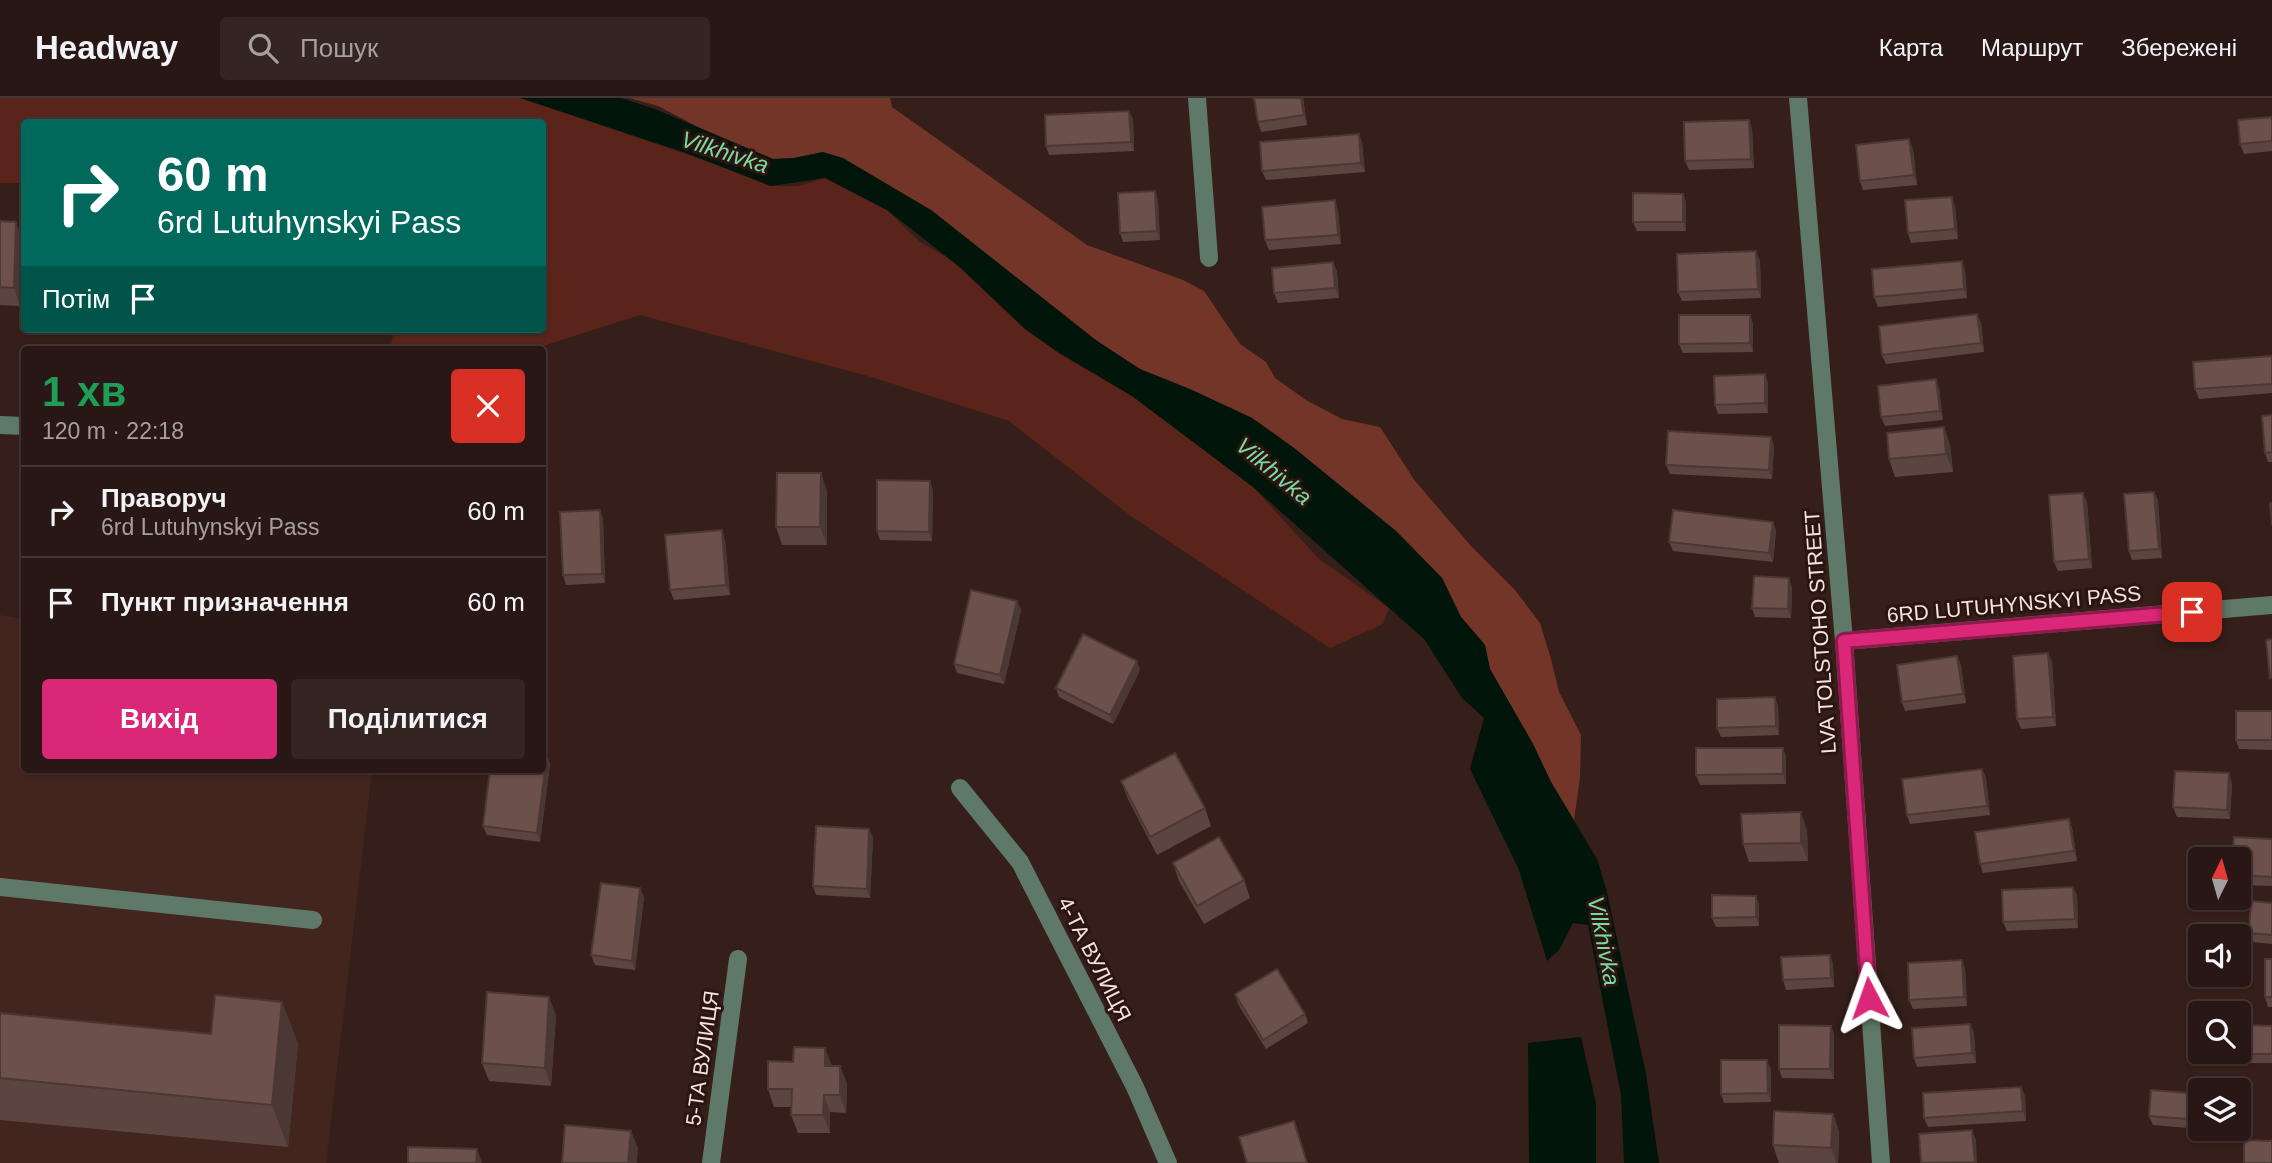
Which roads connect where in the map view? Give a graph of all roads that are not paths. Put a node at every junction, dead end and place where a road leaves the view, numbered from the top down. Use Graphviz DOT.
graph roads {
  1 [pos="1197,98"];
  2 [pos="1798,98"];
  3 [pos="1209,258"];
  4 [pos="0,425"];
  5 [pos="21,426"];
  6 [pos="2272,605"];
  7 [pos="1844,641"];
  8 [pos="960,788"];
  9 [pos="0,887"];
  10 [pos="313,920"];
  11 [pos="738,959"];
  12 [pos="710,1163"];
  13 [pos="1168,1163"];
  14 [pos="1881,1163"];
  1 -- 3 [label="street"];
  2 -- 7 [label="street, LVA TOLSTOHO STREET"];
  4 -- 5 [label="street"];
  6 -- 7 [label="street, 6RD LUTUHYNSKYI PASS"];
  7 -- 14 [label="street, LVA TOLSTOHO STREET"];
  8 -- 13 [label="street, 4-ТА ВУЛИЦЯ"];
  9 -- 10 [label="street"];
  11 -- 12 [label="street, 5-ТА ВУЛИЦЯ"];
}
